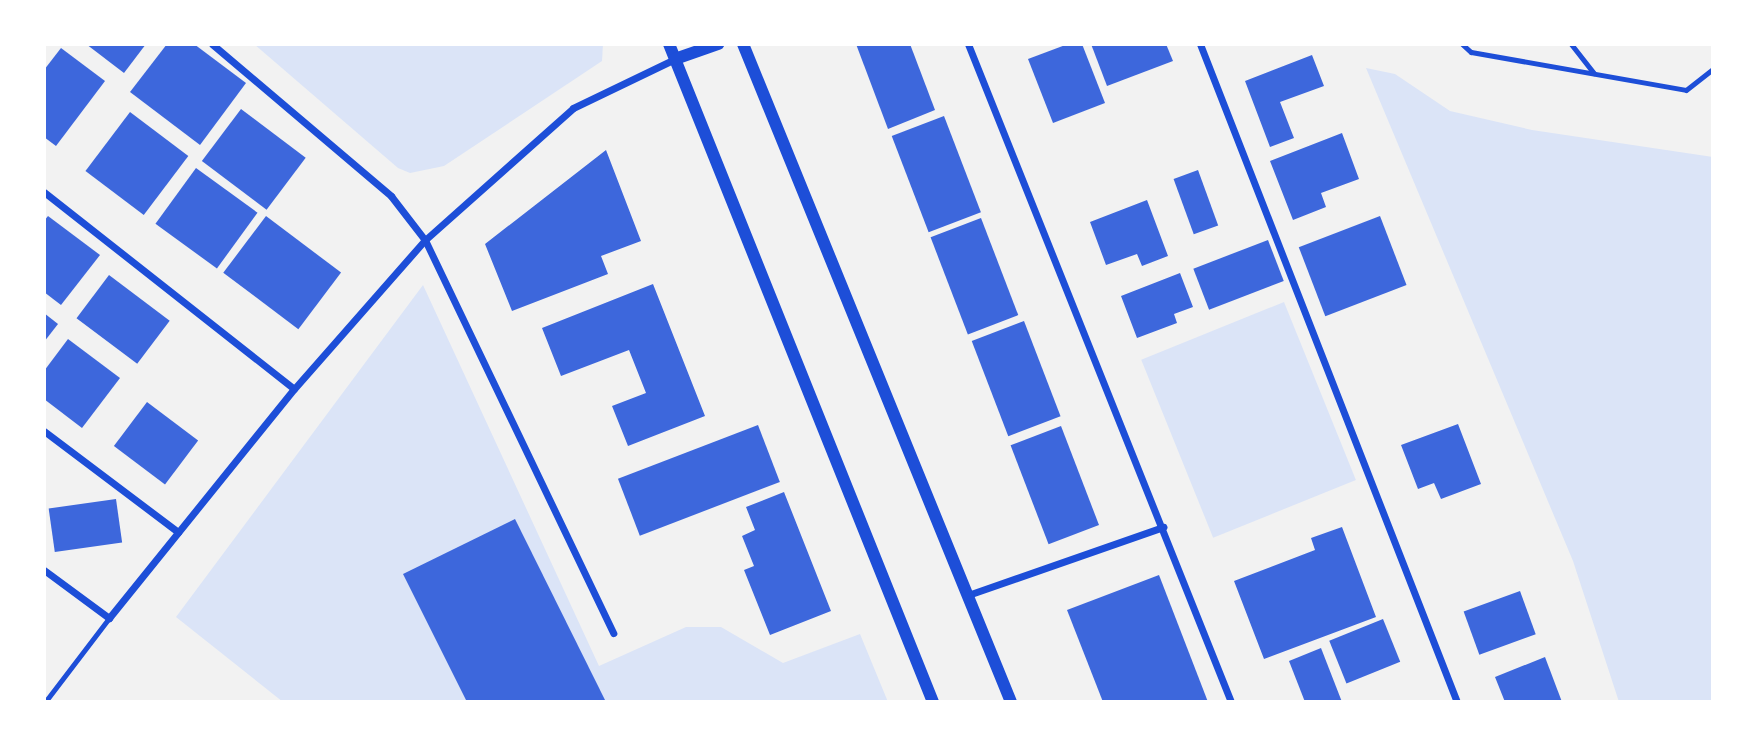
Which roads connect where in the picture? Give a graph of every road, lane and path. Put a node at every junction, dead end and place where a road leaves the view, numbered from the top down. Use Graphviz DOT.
graph roads {
  1 [pos="212,44"];
  2 [pos="669,44"];
  3 [pos="718,44"];
  4 [pos="743,44"];
  5 [pos="968,44"];
  6 [pos="1200,44"];
  7 [pos="1462,44"];
  8 [pos="1571,44"];
  9 [pos="675,59"];
  10 [pos="1713,69"];
  11 [pos="1594,73"];
  12 [pos="44,191"];
  13 [pos="425,240"];
  14 [pos="294,389"];
  15 [pos="44,431"];
  16 [pos="1163,527"];
  17 [pos="178,532"];
  18 [pos="44,570"];
  19 [pos="968,595"];
  20 [pos="109,618"];
  21 [pos="613,633"];
  22 [pos="46,702"];
  23 [pos="933,702"];
  24 [pos="1011,702"];
  25 [pos="1231,702"];
  26 [pos="1457,702"];
  1 -- 13 [label="street"];
  2 -- 9 [label="street"];
  3 -- 9 [label="street"];
  4 -- 19 [label="street"];
  5 -- 16 [label="street"];
  6 -- 26 [label="street"];
  7 -- 11 [label="lane"];
  8 -- 11 [label="lane"];
  9 -- 13 [label="street"];
  9 -- 23 [label="street"];
  10 -- 11 [label="lane"];
  12 -- 14 [label="street"];
  13 -- 14 [label="street"];
  13 -- 21 [label="street"];
  14 -- 17 [label="street"];
  15 -- 17 [label="street"];
  16 -- 19 [label="street"];
  16 -- 25 [label="street"];
  17 -- 20 [label="street"];
  18 -- 20 [label="street"];
  19 -- 24 [label="street"];
  20 -- 22 [label="lane"];
}
